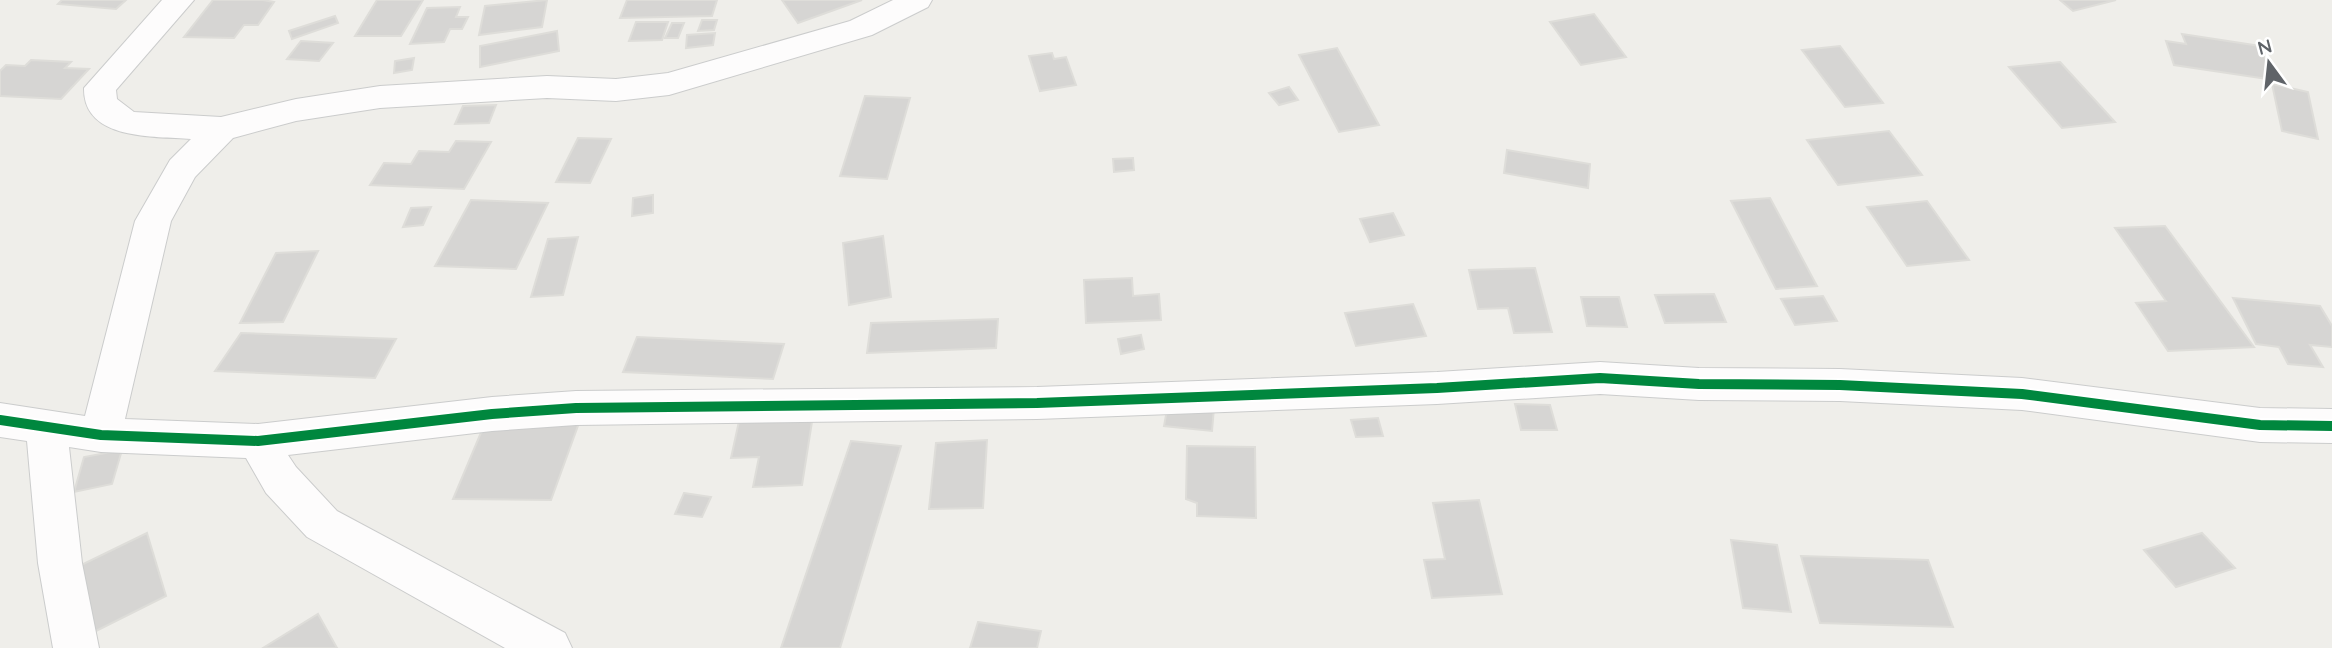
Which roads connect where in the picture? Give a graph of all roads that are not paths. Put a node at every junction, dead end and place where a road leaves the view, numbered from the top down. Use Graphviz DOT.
graph roads {
  1 [pos="179,0"];
  2 [pos="917,0"];
  3 [pos="221,129"];
  4 [pos="0,420"];
  5 [pos="2332,426"];
  6 [pos="46,428"];
  7 [pos="101,435"];
  8 [pos="258,441"];
  9 [pos="76,648"];
  10 [pos="549,648"];
  1 -- 3 [label="street"];
  2 -- 3 [label="street"];
  3 -- 7 [label="street"];
  4 -- 6 [label="street"];
  5 -- 8 [label="street"];
  6 -- 7 [label="street"];
  6 -- 9 [label="street"];
  7 -- 8 [label="street"];
  8 -- 10 [label="street"];
}
